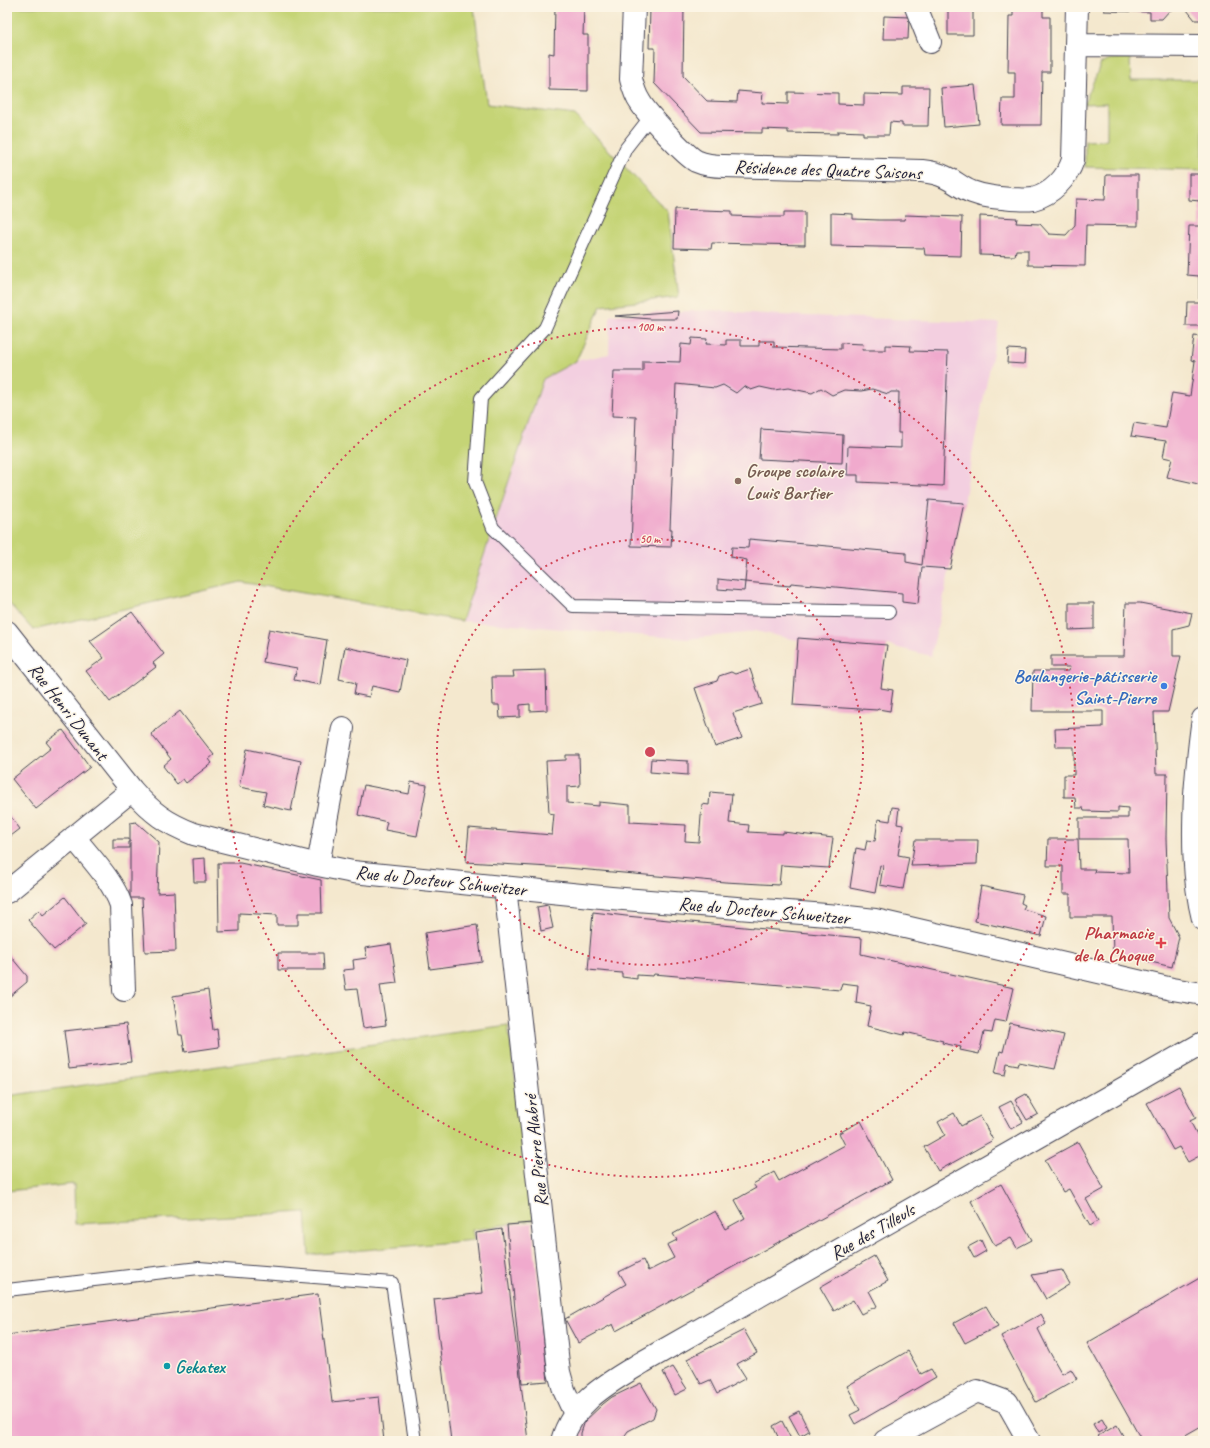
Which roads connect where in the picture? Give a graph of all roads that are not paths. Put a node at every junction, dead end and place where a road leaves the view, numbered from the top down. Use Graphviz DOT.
graph roads {
  1 [pos="634,7"];
  2 [pos="916,7"];
  3 [pos="1077,7"];
  4 [pos="930,42"];
  5 [pos="1077,45"];
  6 [pos="1203,46"];
  7 [pos="651,116"];
  8 [pos="889,612"];
  9 [pos="7,632"];
  10 [pos="1203,719"];
  11 [pos="343,728"];
  12 [pos="132,790"];
  13 [pos="74,837"];
  14 [pos="318,865"];
  15 [pos="505,887"];
  16 [pos="7,892"];
  17 [pos="1203,919"];
  18 [pos="124,990"];
  19 [pos="1203,994"];
  20 [pos="1203,1043"];
  21 [pos="7,1290"];
  22 [pos="575,1414"];
  23 [pos="415,1441"];
  24 [pos="562,1441"];
  25 [pos="885,1441"];
  26 [pos="1029,1441"];
  1 -- 7 [label="street, Résidence des Quatre Saisons"];
  2 -- 4 [label="street"];
  3 -- 5 [label="street, Résidence des Quatre Saisons"];
  5 -- 6 [label="street"];
  5 -- 7 [label="street, Résidence des Quatre Saisons"];
  7 -- 8 [label="lane"];
  9 -- 12 [label="street, Rue Henri Dunant"];
  10 -- 17 [label="street"];
  11 -- 14 [label="street"];
  12 -- 13 [label="street"];
  12 -- 14 [label="street, Rue du Docteur Schweitzer"];
  13 -- 16 [label="street"];
  13 -- 18 [label="street"];
  14 -- 15 [label="street, Rue du Docteur Schweitzer"];
  15 -- 19 [label="street, Rue du Docteur Schweitzer"];
  15 -- 22 [label="street, Rue Pierre Alabré"];
  20 -- 22 [label="street, Rue des Tilleuls"];
  21 -- 23 [label="lane"];
  22 -- 24 [label="street, Rue des Tilleuls"];
  25 -- 26 [label="street"];
}
